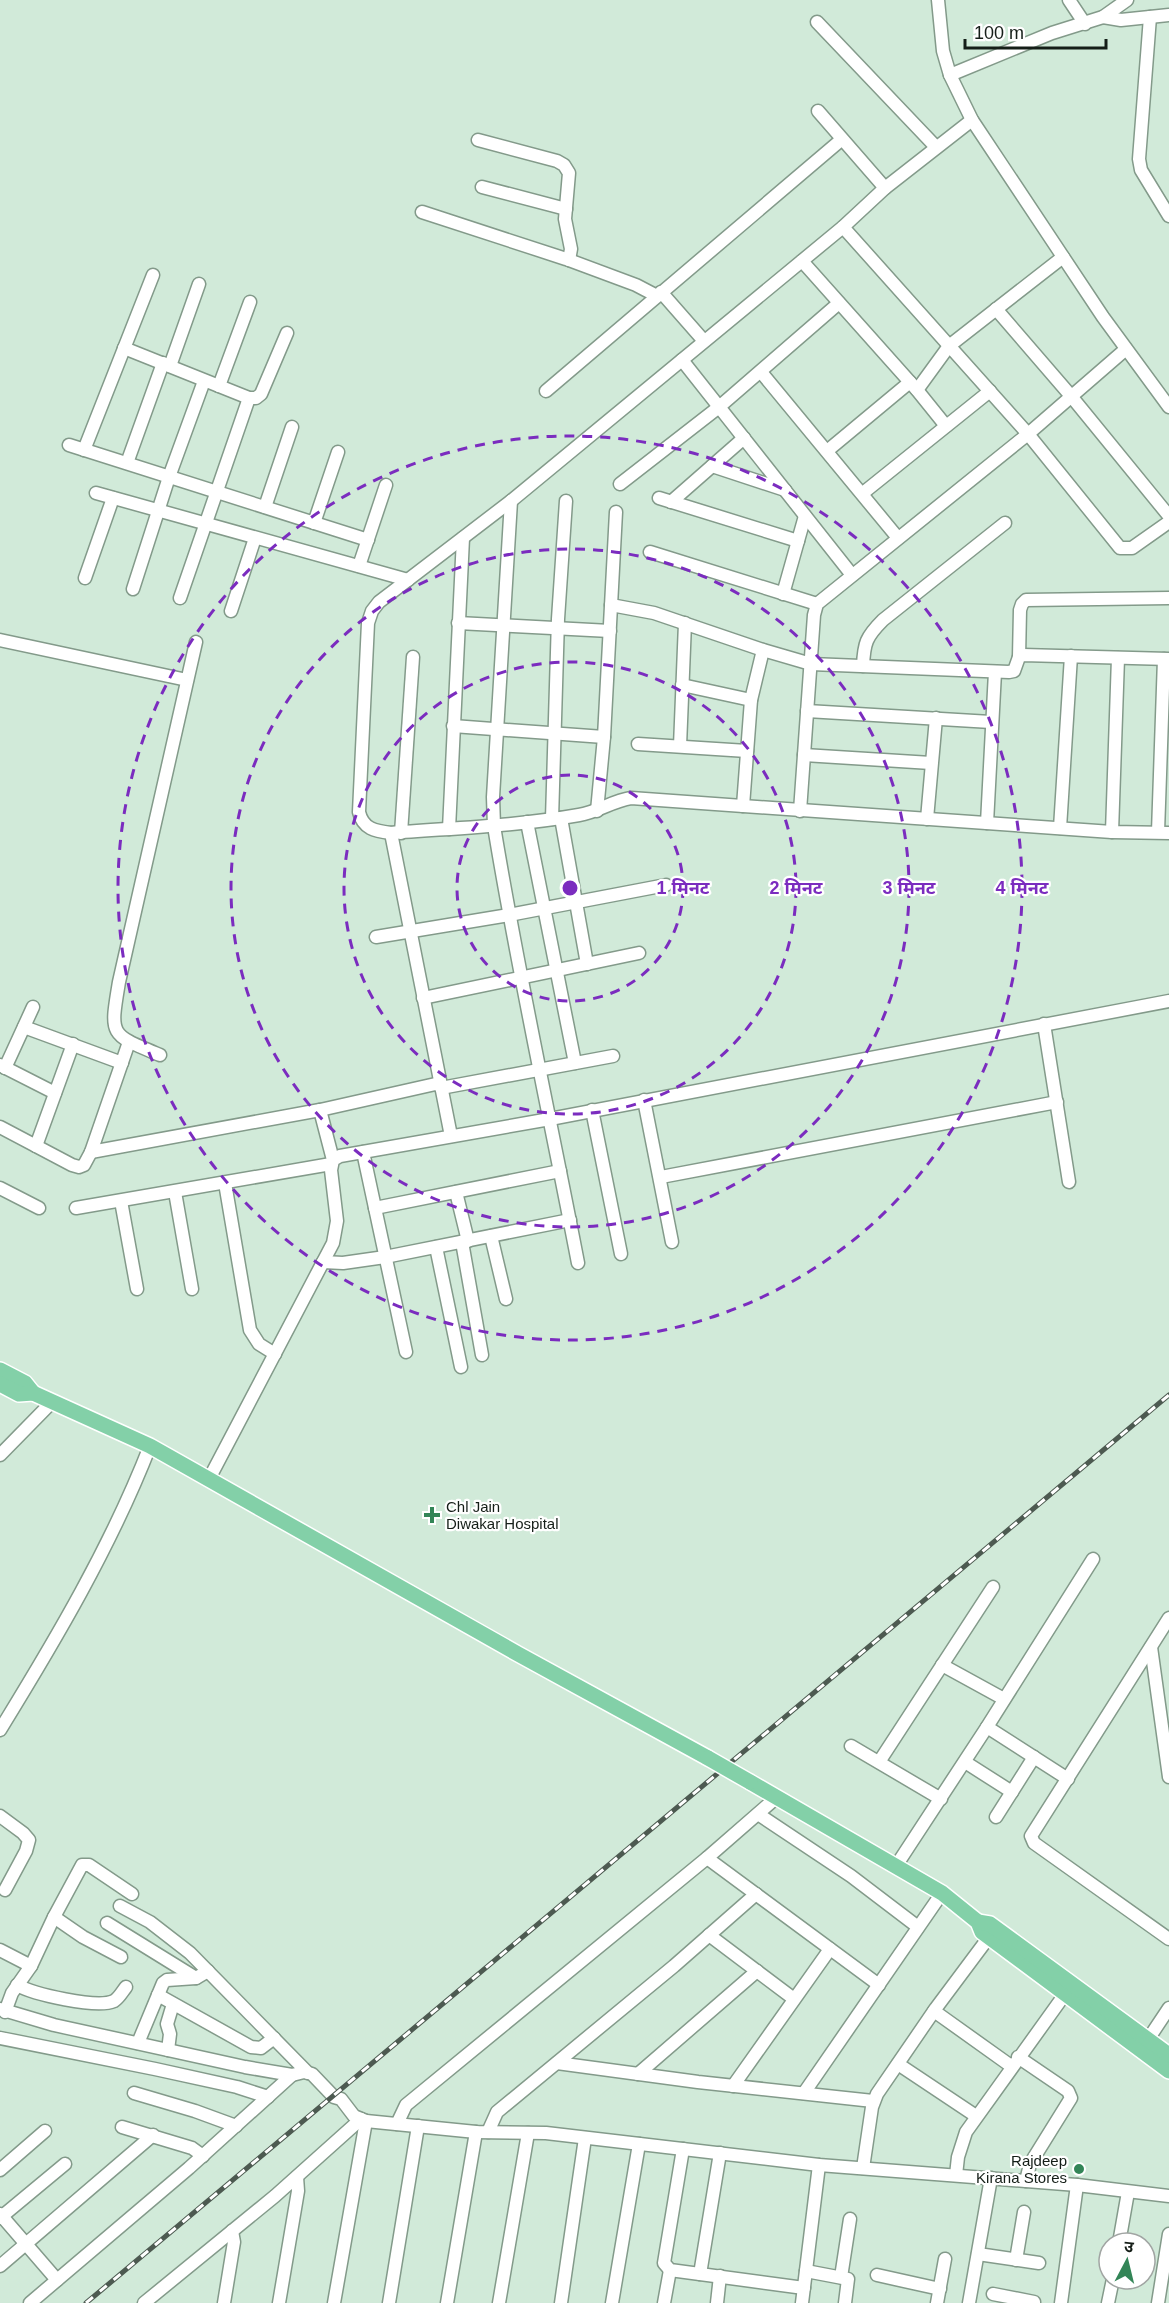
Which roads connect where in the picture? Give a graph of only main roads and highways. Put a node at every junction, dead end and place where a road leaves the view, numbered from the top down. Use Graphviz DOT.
graph roads {
  1 [pos="0,1370"];
  2 [pos="0,1384"];
  3 [pos="33,1394"];
  4 [pos="978,1922"];
  5 [pos="1144,2045"];
  6 [pos="1169,2055"];
  7 [pos="1169,2071"];
  1 -- 3 [label="main road"];
  2 -- 3 [label="main road"];
  3 -- 4 [label="main road, bridge"];
  4 -- 5 [label="main road"];
  4 -- 5 [label="main road"];
  5 -- 6 [label="main road"];
  5 -- 7 [label="main road"];
}
